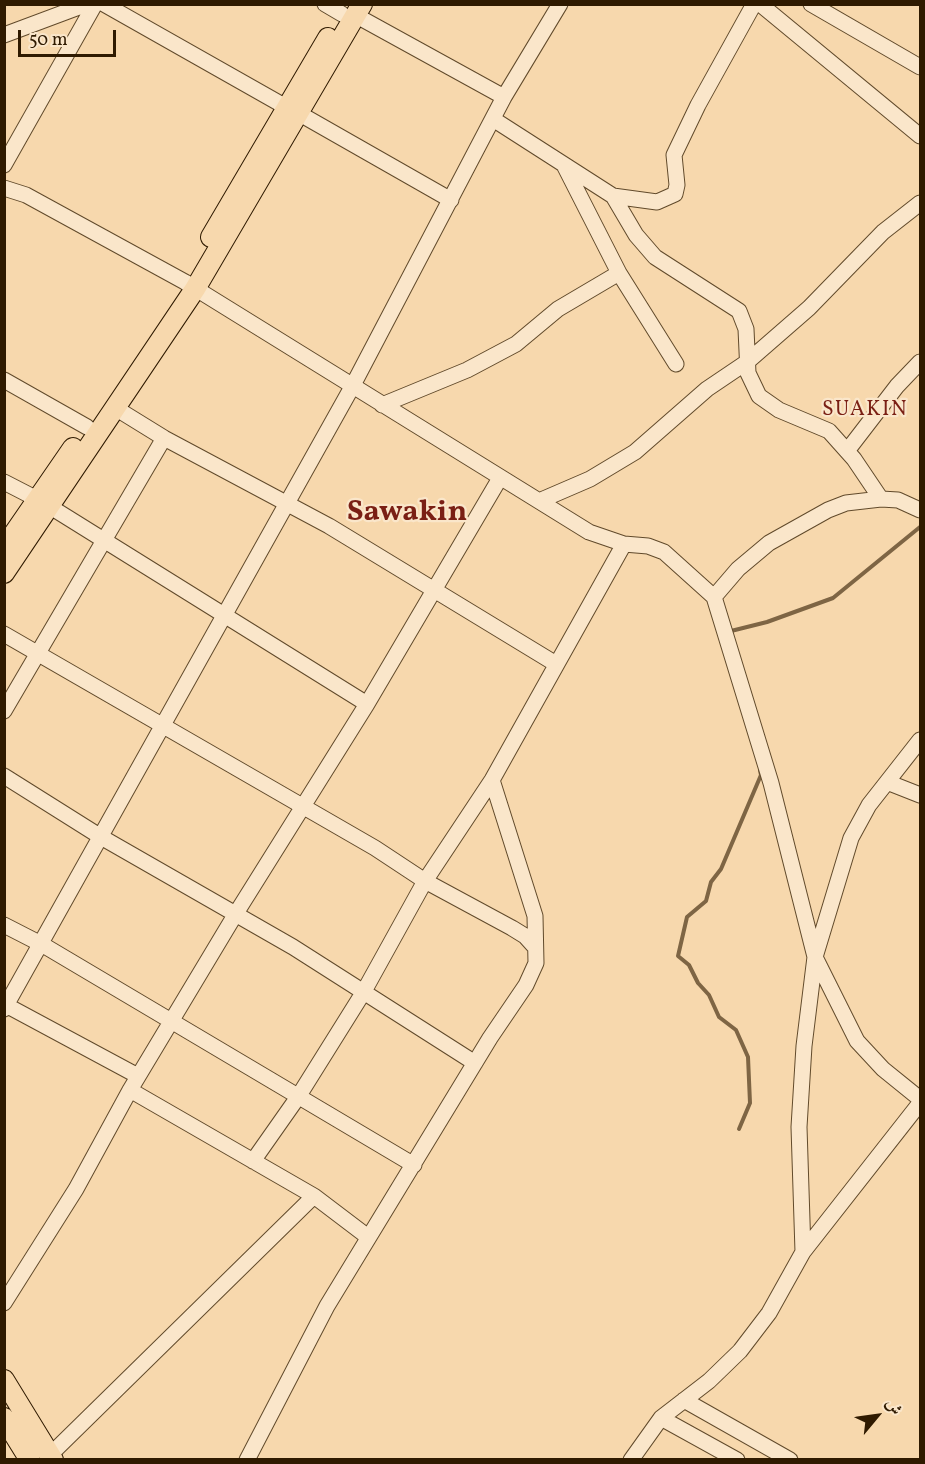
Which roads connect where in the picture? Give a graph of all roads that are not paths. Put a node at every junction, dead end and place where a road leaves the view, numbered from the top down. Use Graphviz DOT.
graph roads {
  1 [pos="87,4"];
  2 [pos="95,4"];
  3 [pos="104,4"];
  4 [pos="560,4"];
  5 [pos="754,4"];
  6 [pos="760,4"];
  7 [pos="811,4"];
  8 [pos="347,9"];
  9 [pos="4,35"];
  10 [pos="921,67"];
  11 [pos="504,97"];
  12 [pos="293,111"];
  13 [pos="493,119"];
  14 [pos="921,136"];
  15 [pos="4,165"];
  16 [pos="565,167"];
  17 [pos="4,188"];
  18 [pos="613,196"];
  19 [pos="450,200"];
  20 [pos="921,203"];
  21 [pos="619,273"];
  22 [pos="190,286"];
  23 [pos="747,362"];
  24 [pos="921,362"];
  25 [pos="676,364"];
  26 [pos="4,380"];
  27 [pos="352,387"];
  28 [pos="382,405"];
  29 [pos="117,409"];
  30 [pos="87,427"];
  31 [pos="164,438"];
  32 [pos="847,451"];
  33 [pos="500,477"];
  34 [pos="4,482"];
  35 [pos="881,499"];
  36 [pos="539,501"];
  37 [pos="43,503"];
  38 [pos="286,506"];
  39 [pos="921,510"];
  40 [pos="105,540"];
  41 [pos="624,544"];
  42 [pos="4,548"];
  43 [pos="4,573"];
  44 [pos="435,588"];
  45 [pos="714,597"];
  46 [pos="224,616"];
  47 [pos="4,634"];
  48 [pos="39,654"];
  49 [pos="556,664"];
  50 [pos="367,704"];
  51 [pos="4,711"];
  52 [pos="165,725"];
  53 [pos="921,740"];
  54 [pos="4,776"];
  55 [pos="492,780"];
  56 [pos="887,782"];
  57 [pos="921,795"];
  58 [pos="303,807"];
  59 [pos="102,837"];
  60 [pos="425,881"];
  61 [pos="235,915"];
  62 [pos="4,926"];
  63 [pos="43,945"];
  64 [pos="534,946"];
  65 [pos="815,957"];
  66 [pos="363,993"];
  67 [pos="5,1006"];
  68 [pos="171,1022"];
  69 [pos="475,1063"];
  70 [pos="138,1076"];
  71 [pos="130,1090"];
  72 [pos="298,1097"];
  73 [pos="921,1101"];
  74 [pos="253,1161"];
  75 [pos="414,1165"];
  76 [pos="314,1196"];
  77 [pos="368,1237"];
  78 [pos="803,1252"];
  79 [pos="4,1303"];
  80 [pos="4,1380"];
  81 [pos="684,1400"];
  82 [pos="4,1418"];
  83 [pos="661,1418"];
  84 [pos="52,1457"];
  85 [pos="30,1460"];
  86 [pos="247,1460"];
  87 [pos="631,1460"];
  88 [pos="737,1460"];
  89 [pos="790,1460"];
  1 -- 9 [label="street"];
  2 -- 15 [label="street"];
  3 -- 12 [label="street"];
  4 -- 11 [label="street"];
  5 -- 18 [label="street"];
  6 -- 14 [label="street"];
  7 -- 10 [label="street"];
  8 -- 11 [label="street"];
  8 -- 12 [label="main road"];
  11 -- 13 [label="street"];
  12 -- 19 [label="street"];
  12 -- 22 [label="main road"];
  13 -- 16 [label="street"];
  13 -- 19 [label="street"];
  16 -- 18 [label="street"];
  16 -- 21 [label="street"];
  17 -- 22 [label="street"];
  18 -- 23 [label="street"];
  19 -- 27 [label="street"];
  20 -- 23 [label="street"];
  21 -- 25 [label="street"];
  21 -- 28 [label="street"];
  22 -- 27 [label="street"];
  22 -- 29 [label="main road"];
  22 -- 30 [label="main road"];
  23 -- 32 [label="street"];
  23 -- 36 [label="street"];
  24 -- 32 [label="street"];
  26 -- 30 [label="street"];
  27 -- 28 [label="street"];
  27 -- 38 [label="street"];
  28 -- 33 [label="street"];
  29 -- 31 [label="street"];
  29 -- 37 [label="main road"];
  30 -- 37 [label="main road"];
  31 -- 38 [label="street"];
  31 -- 40 [label="street"];
  32 -- 35 [label="street"];
  33 -- 36 [label="street"];
  33 -- 44 [label="street"];
  34 -- 37 [label="street"];
  35 -- 39 [label="street"];
  35 -- 45 [label="street"];
  36 -- 41 [label="street"];
  37 -- 40 [label="street"];
  37 -- 42 [label="main road"];
  37 -- 43 [label="main road"];
  38 -- 44 [label="street"];
  38 -- 46 [label="street"];
  40 -- 46 [label="street"];
  40 -- 48 [label="street"];
  41 -- 45 [label="street"];
  41 -- 49 [label="street"];
  44 -- 49 [label="street"];
  44 -- 50 [label="street"];
  45 -- 65 [label="street"];
  46 -- 50 [label="street"];
  46 -- 52 [label="street"];
  47 -- 48 [label="street"];
  48 -- 51 [label="street"];
  48 -- 52 [label="street"];
  49 -- 55 [label="street"];
  50 -- 58 [label="street"];
  52 -- 58 [label="street"];
  52 -- 59 [label="street"];
  53 -- 56 [label="street"];
  54 -- 59 [label="street"];
  55 -- 60 [label="street"];
  55 -- 64 [label="street"];
  56 -- 57 [label="street"];
  56 -- 65 [label="street"];
  58 -- 60 [label="street"];
  58 -- 61 [label="street"];
  59 -- 61 [label="street"];
  59 -- 63 [label="street"];
  60 -- 64 [label="street"];
  60 -- 66 [label="street"];
  61 -- 66 [label="street"];
  61 -- 68 [label="street"];
  62 -- 63 [label="street"];
  63 -- 67 [label="street"];
  63 -- 68 [label="street"];
  64 -- 69 [label="street"];
  65 -- 73 [label="street"];
  65 -- 78 [label="street"];
  66 -- 69 [label="street"];
  66 -- 72 [label="street"];
  67 -- 70 [label="street"];
  68 -- 70 [label="street"];
  68 -- 72 [label="street"];
  69 -- 75 [label="street"];
  70 -- 71 [label="street"];
  71 -- 74 [label="street"];
  71 -- 79 [label="street"];
  72 -- 74 [label="street"];
  72 -- 75 [label="street"];
  73 -- 78 [label="street"];
  74 -- 76 [label="street"];
  75 -- 77 [label="street"];
  76 -- 77 [label="street"];
  76 -- 84 [label="street"];
  77 -- 86 [label="street"];
  78 -- 81 [label="street"];
  80 -- 84 [label="main road"];
  81 -- 83 [label="street"];
  81 -- 89 [label="street"];
  82 -- 85 [label="main road"];
  83 -- 87 [label="street"];
  83 -- 88 [label="street"];
}
